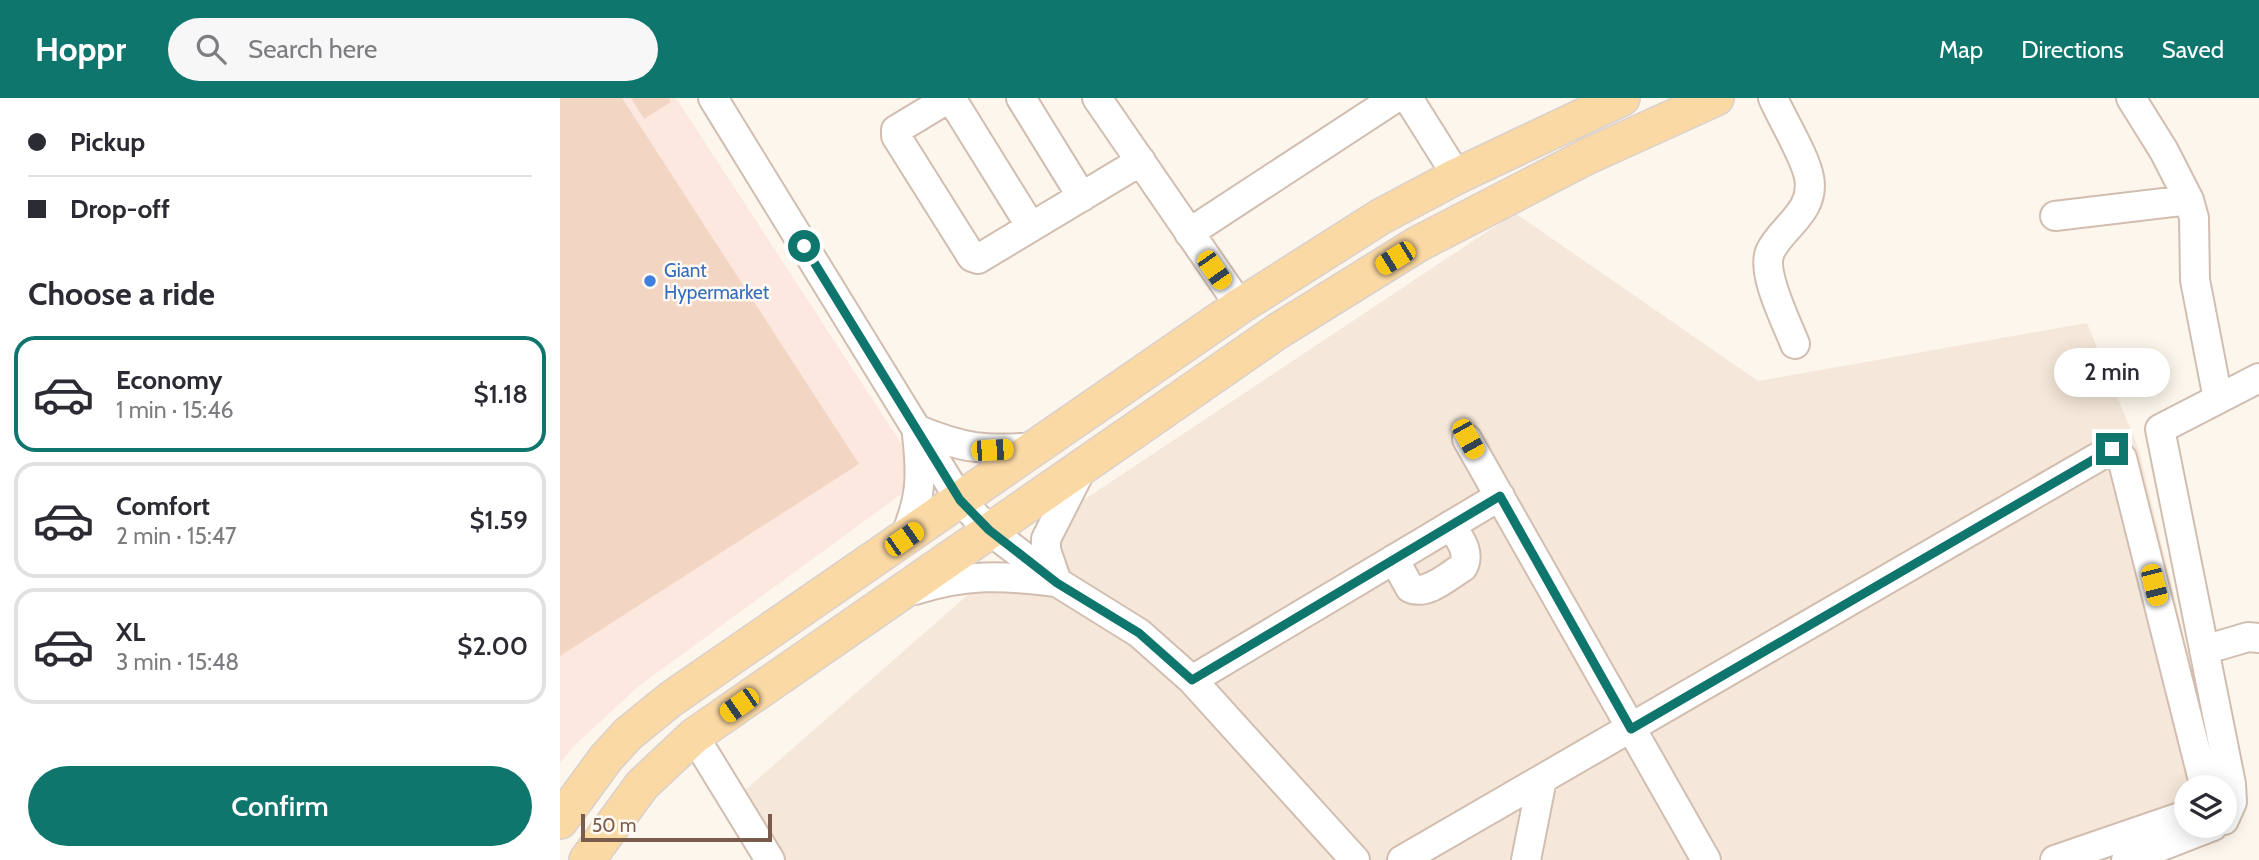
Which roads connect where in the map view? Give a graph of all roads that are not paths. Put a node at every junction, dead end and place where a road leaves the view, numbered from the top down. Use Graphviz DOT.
graph roads {
  1 [pos="713,98"];
  2 [pos="950,98"];
  3 [pos="1021,98"];
  4 [pos="1097,98"];
  5 [pos="1395,98"];
  6 [pos="1408,98"];
  7 [pos="1622,98"];
  8 [pos="1716,98"];
  9 [pos="1773,98"];
  10 [pos="2131,98"];
  11 [pos="1141,161"];
  12 [pos="1457,176"];
  13 [pos="1082,197"];
  14 [pos="2189,200"];
  15 [pos="2055,216"];
  16 [pos="1031,227"];
  17 [pos="1189,233"];
  18 [pos="1240,306"];
  19 [pos="1795,344"];
  20 [pos="2259,378"];
  21 [pos="2218,399"];
  22 [pos="916,429"];
  23 [pos="1468,439"];
  24 [pos="1037,447"];
  25 [pos="1083,465"];
  26 [pos="1500,496"];
  27 [pos="960,500"];
  28 [pos="1451,525"];
  29 [pos="989,530"];
  30 [pos="904,539"];
  31 [pos="1394,559"];
  32 [pos="1057,583"];
  33 [pos="894,596"];
  34 [pos="2259,638"];
  35 [pos="2204,650"];
  36 [pos="1192,680"];
  37 [pos="1631,729"];
  38 [pos="694,736"];
  39 [pos="2202,775"];
  40 [pos="2229,775"];
  41 [pos="1542,779"];
  42 [pos="2174,819"];
  43 [pos="560,821"];
  44 [pos="2182,838"];
  45 [pos="587,860"];
  46 [pos="770,860"];
  47 [pos="1355,860"];
  48 [pos="1402,860"];
  49 [pos="1526,860"];
  50 [pos="1706,860"];
  51 [pos="2055,860"];
  52 [pos="2126,860"];
  1 -- 22 [label="street"];
  2 -- 16 [label="street"];
  2 -- 16 [label="street"];
  3 -- 13 [label="street"];
  4 -- 11 [label="street"];
  5 -- 17 [label="street"];
  6 -- 12 [label="street"];
  7 -- 12 [label="main road"];
  8 -- 25 [label="main road"];
  9 -- 19 [label="street"];
  10 -- 14 [label="street"];
  11 -- 13 [label="street"];
  11 -- 17 [label="street"];
  12 -- 18 [label="main road"];
  13 -- 16 [label="street"];
  14 -- 15 [label="street"];
  14 -- 21 [label="street"];
  17 -- 18 [label="street"];
  18 -- 24 [label="main road"];
  20 -- 21 [label="street"];
  21 -- 35 [label="street"];
  22 -- 24 [label="street"];
  22 -- 27 [label="street"];
  22 -- 30 [label="street"];
  23 -- 26 [label="street"];
  24 -- 27 [label="main road"];
  25 -- 29 [label="main road"];
  25 -- 32 [label="street"];
  26 -- 28 [label="street"];
  26 -- 37 [label="street"];
  27 -- 29 [label="street"];
  27 -- 30 [label="main road"];
  28 -- 31 [label="street"];
  28 -- 31 [label="street"];
  29 -- 32 [label="street"];
  29 -- 33 [label="main road"];
  30 -- 43 [label="main road"];
  31 -- 36 [label="street"];
  32 -- 33 [label="street"];
  32 -- 36 [label="street"];
  33 -- 38 [label="main road"];
  34 -- 35 [label="street"];
  35 -- 40 [label="street"];
  36 -- 47 [label="street"];
  37 -- 39 [label="street"];
  37 -- 41 [label="street"];
  37 -- 50 [label="street"];
  38 -- 45 [label="main road"];
  38 -- 46 [label="street"];
  41 -- 48 [label="street"];
  41 -- 49 [label="street"];
  42 -- 51 [label="street"];
  44 -- 52 [label="street"];
}
